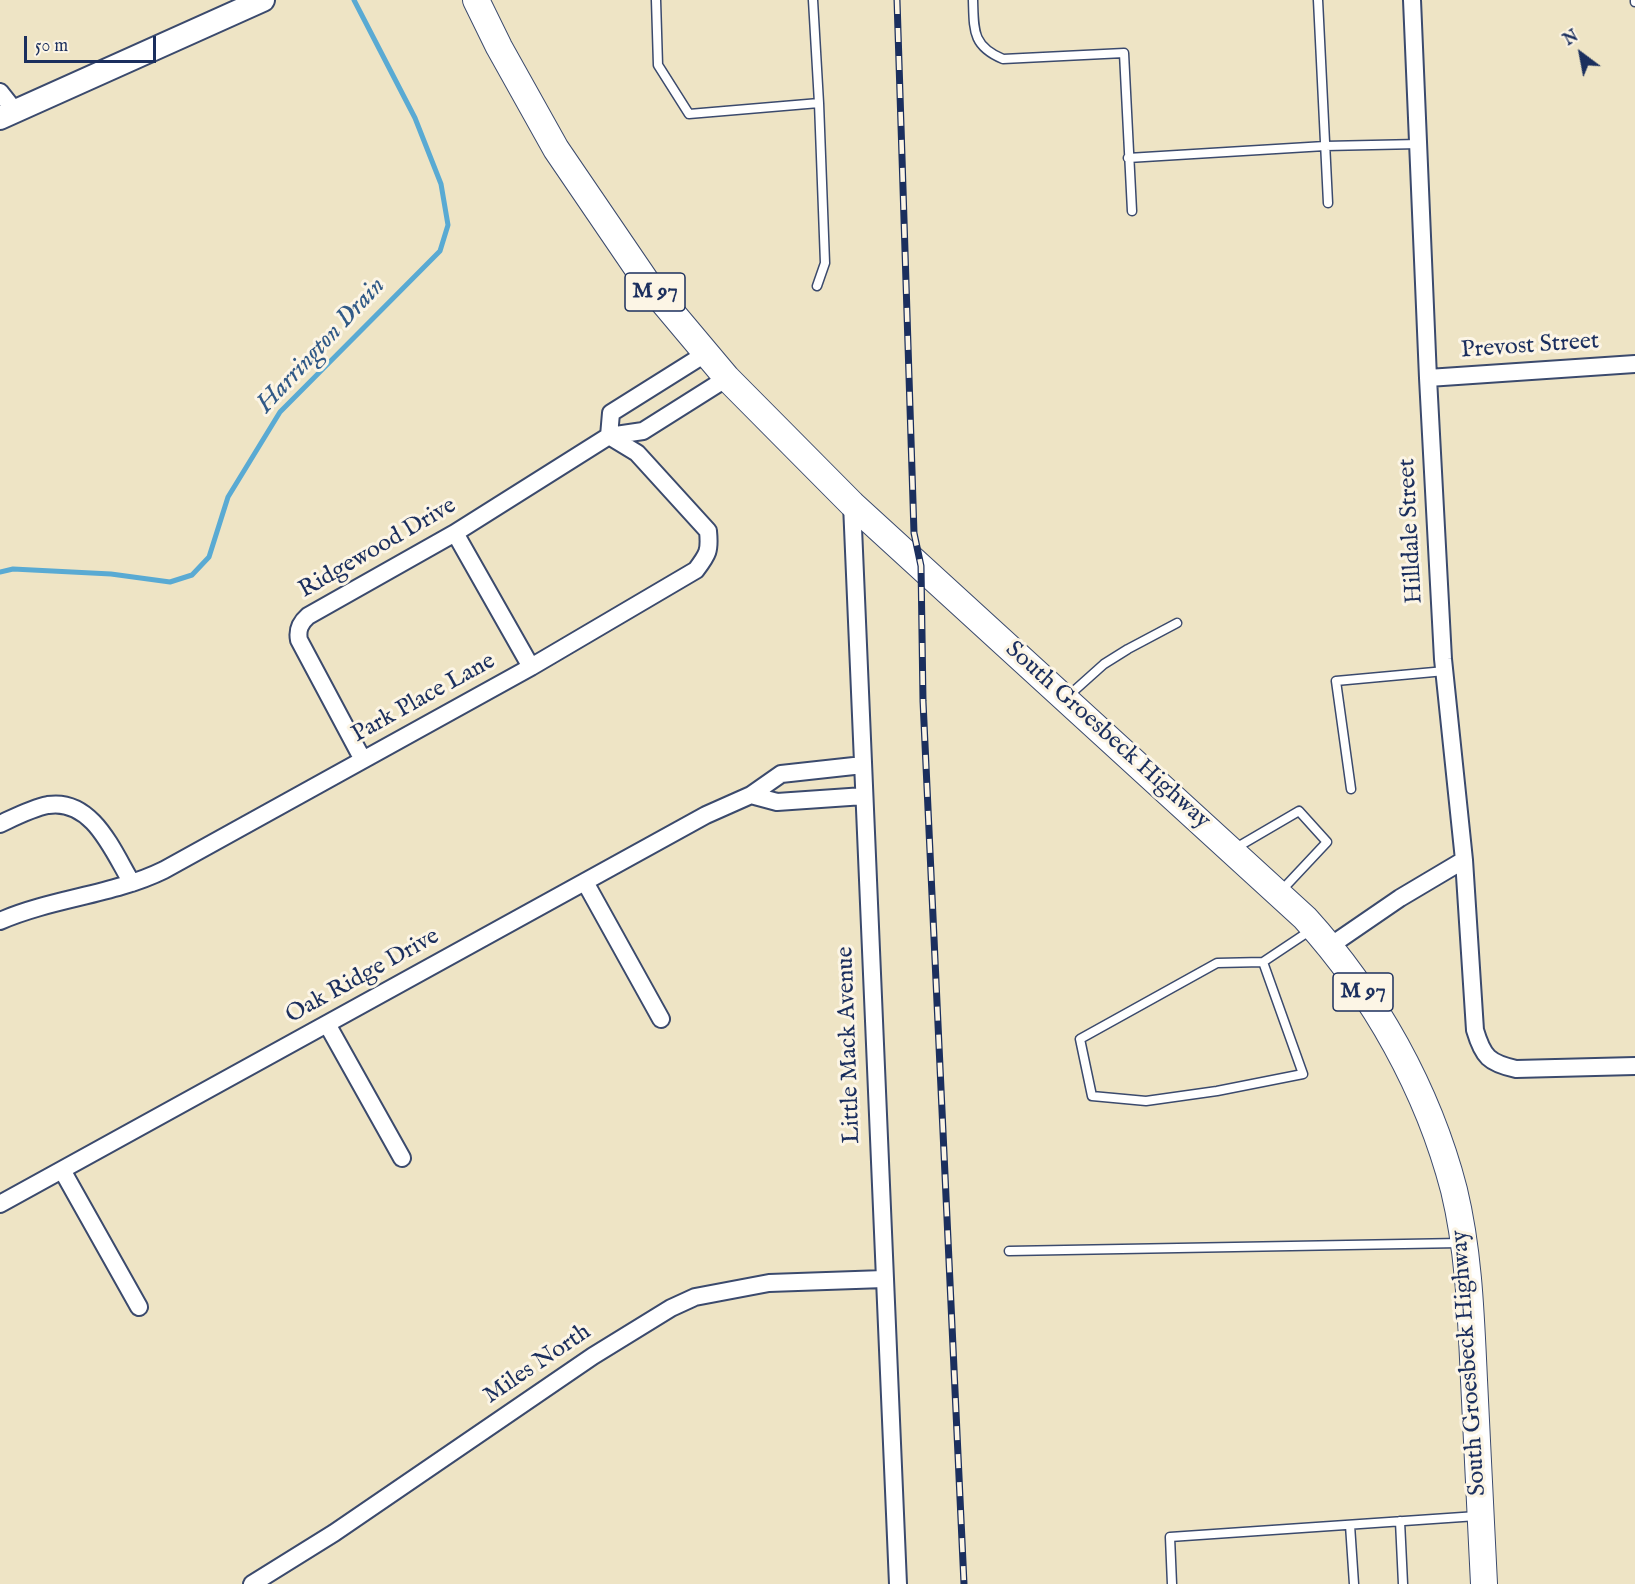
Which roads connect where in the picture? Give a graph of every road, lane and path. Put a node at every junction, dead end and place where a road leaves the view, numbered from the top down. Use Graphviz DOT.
graph roads {
  1 [pos="263,0"];
  2 [pos="476,0"];
  3 [pos="656,0"];
  4 [pos="813,0"];
  5 [pos="973,0"];
  6 [pos="1318,0"];
  7 [pos="1412,0"];
  8 [pos="0,92"];
  9 [pos="819,104"];
  10 [pos="8,115"];
  11 [pos="1419,144"];
  12 [pos="1325,146"];
  13 [pos="1128,158"];
  14 [pos="1328,204"];
  15 [pos="1132,211"];
  16 [pos="817,286"];
  17 [pos="705,354"];
  18 [pos="1635,364"];
  19 [pos="727,378"];
  20 [pos="1428,378"];
  21 [pos="609,436"];
  22 [pos="852,504"];
  23 [pos="455,533"];
  24 [pos="1177,623"];
  25 [pos="531,667"];
  26 [pos="1445,671"];
  27 [pos="1066,698"];
  28 [pos="363,760"];
  29 [pos="863,765"];
  30 [pos="1351,789"];
  31 [pos="751,795"];
  32 [pos="864,796"];
  33 [pos="0,824"];
  34 [pos="1232,850"];
  35 [pos="1464,860"];
  36 [pos="585,882"];
  37 [pos="132,883"];
  38 [pos="1279,893"];
  39 [pos="0,921"];
  40 [pos="1322,937"];
  41 [pos="1263,962"];
  42 [pos="661,1019"];
  43 [pos="327,1024"];
  44 [pos="1635,1066"];
  45 [pos="402,1158"];
  46 [pos="62,1170"];
  47 [pos="0,1204"];
  48 [pos="1464,1243"];
  49 [pos="1009,1251"];
  50 [pos="884,1279"];
  51 [pos="139,1307"];
  52 [pos="1481,1516"];
  53 [pos="1400,1521"];
  54 [pos="1350,1525"];
  55 [pos="252,1584"];
  56 [pos="898,1584"];
  57 [pos="1172,1584"];
  58 [pos="1354,1584"];
  59 [pos="1403,1584"];
  60 [pos="1484,1584"];
  1 -- 10 [label="street"];
  2 -- 17 [label="main road, South Groesbeck Highway / M 97"];
  3 -- 9 [label="lane"];
  4 -- 9 [label="lane"];
  5 -- 13 [label="lane"];
  6 -- 12 [label="lane"];
  7 -- 11 [label="street, Hilldale Street"];
  8 -- 10 [label="street"];
  9 -- 16 [label="lane"];
  11 -- 12 [label="lane"];
  11 -- 20 [label="street, Hilldale Street"];
  12 -- 13 [label="lane"];
  12 -- 14 [label="lane"];
  13 -- 15 [label="lane"];
  17 -- 19 [label="main road, South Groesbeck Highway / M 97"];
  17 -- 21 [label="street"];
  18 -- 20 [label="street, Prevost Street"];
  19 -- 21 [label="street, Ridgewood Drive"];
  19 -- 22 [label="main road, South Groesbeck Highway / M 97"];
  20 -- 26 [label="street, Hilldale Street"];
  21 -- 23 [label="street, Ridgewood Drive"];
  21 -- 25 [label="street, Park Place Lane"];
  22 -- 27 [label="main road, South Groesbeck Highway / M 97"];
  22 -- 29 [label="street, Little Mack Avenue"];
  23 -- 25 [label="street"];
  23 -- 28 [label="street, Ridgewood Drive"];
  24 -- 27 [label="lane"];
  25 -- 28 [label="street, Park Place Lane"];
  26 -- 30 [label="lane"];
  26 -- 35 [label="street, Hilldale Street"];
  27 -- 34 [label="main road, South Groesbeck Highway / M 97"];
  28 -- 37 [label="street, Park Place Lane"];
  29 -- 31 [label="street, Oak Ridge Drive"];
  29 -- 32 [label="street, Little Mack Avenue"];
  31 -- 32 [label="street"];
  31 -- 36 [label="street, Oak Ridge Drive"];
  32 -- 50 [label="street, Little Mack Avenue"];
  33 -- 37 [label="street"];
  34 -- 38 [label="main road, South Groesbeck Highway / M 97"];
  34 -- 38 [label="lane"];
  35 -- 40 [label="street"];
  35 -- 44 [label="street, Hilldale Street"];
  36 -- 42 [label="street"];
  36 -- 43 [label="street, Oak Ridge Drive"];
  37 -- 39 [label="street, Park Place Lane"];
  38 -- 40 [label="main road, South Groesbeck Highway / M 97"];
  40 -- 41 [label="lane"];
  40 -- 48 [label="main road, South Groesbeck Highway / M 97"];
  41 -- 41 [label="lane"];
  43 -- 45 [label="street"];
  43 -- 46 [label="street, Oak Ridge Drive"];
  46 -- 47 [label="street, Oak Ridge Drive"];
  46 -- 51 [label="street"];
  48 -- 49 [label="lane"];
  48 -- 52 [label="main road, South Groesbeck Highway / M 97"];
  50 -- 55 [label="street, Miles North"];
  50 -- 56 [label="street, Little Mack Avenue"];
  52 -- 53 [label="lane"];
  52 -- 60 [label="main road, South Groesbeck Highway / M 97"];
  53 -- 54 [label="lane"];
  53 -- 59 [label="lane"];
  54 -- 57 [label="lane"];
  54 -- 58 [label="lane"];
}
